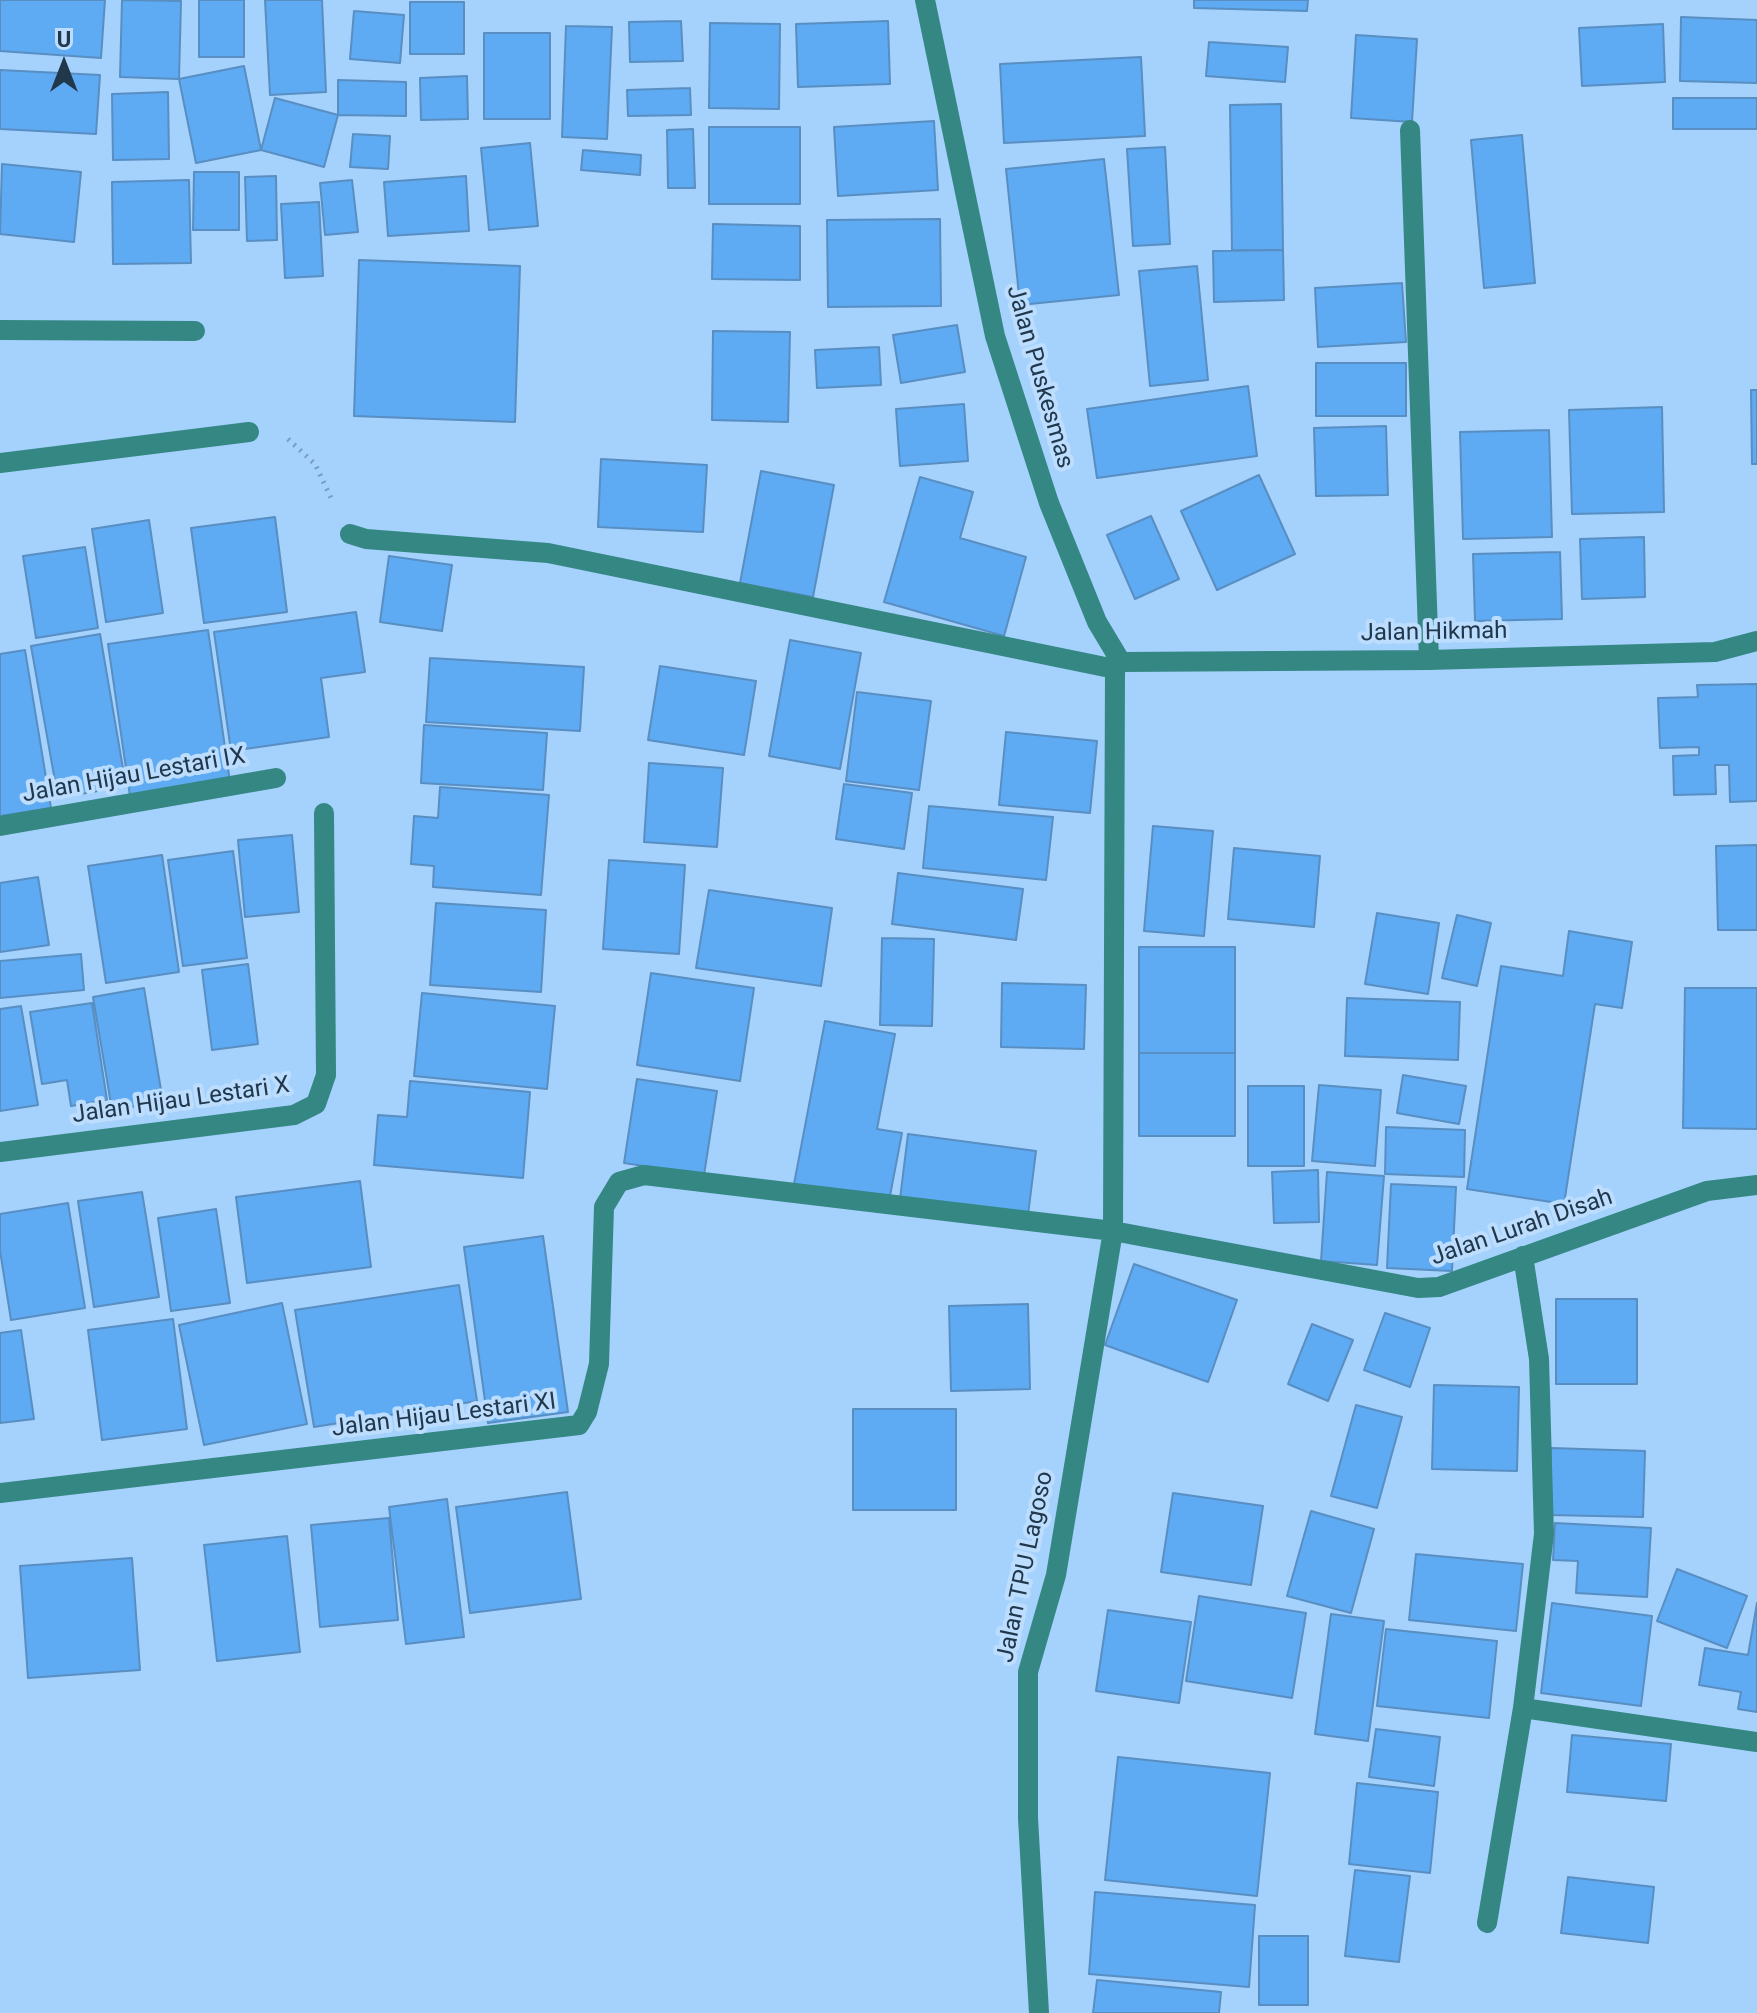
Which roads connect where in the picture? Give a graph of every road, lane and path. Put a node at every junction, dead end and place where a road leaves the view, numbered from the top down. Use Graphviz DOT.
graph roads {
  1 [pos="925,0"];
  2 [pos="1410,130"];
  3 [pos="0,330"];
  4 [pos="195,331"];
  5 [pos="249,432"];
  6 [pos="0,463"];
  7 [pos="350,534"];
  8 [pos="1757,641"];
  9 [pos="1429,660"];
  10 [pos="1118,665"];
  11 [pos="276,778"];
  12 [pos="324,813"];
  13 [pos="0,826"];
  14 [pos="0,1152"];
  15 [pos="1757,1185"];
  16 [pos="1113,1231"];
  17 [pos="1523,1256"];
  18 [pos="0,1493"];
  19 [pos="1523,1708"];
  20 [pos="1757,1742"];
  21 [pos="1487,1923"];
  22 [pos="1039,2013"];
  1 -- 10 [label="street, Jalan Puskesmas"];
  2 -- 9 [label="street"];
  3 -- 4 [label="street"];
  5 -- 6 [label="street"];
  5 -- 7 [label="path"];
  7 -- 10 [label="street, Jalan Hikmah"];
  8 -- 9 [label="street, Jalan Hikmah"];
  9 -- 10 [label="street, Jalan Hikmah"];
  10 -- 16 [label="street, Jalan TPU Lagoso"];
  11 -- 13 [label="street, Jalan Hijau Lestari IX"];
  12 -- 14 [label="street, Jalan Hijau Lestari X"];
  15 -- 17 [label="street, Jalan Lurah Disah"];
  16 -- 17 [label="street, Jalan Lurah Disah"];
  16 -- 18 [label="street, Jalan Hijau Lestari XI"];
  16 -- 22 [label="street, Jalan TPU Lagoso"];
  17 -- 19 [label="street"];
  19 -- 20 [label="street"];
  19 -- 21 [label="street"];
}
